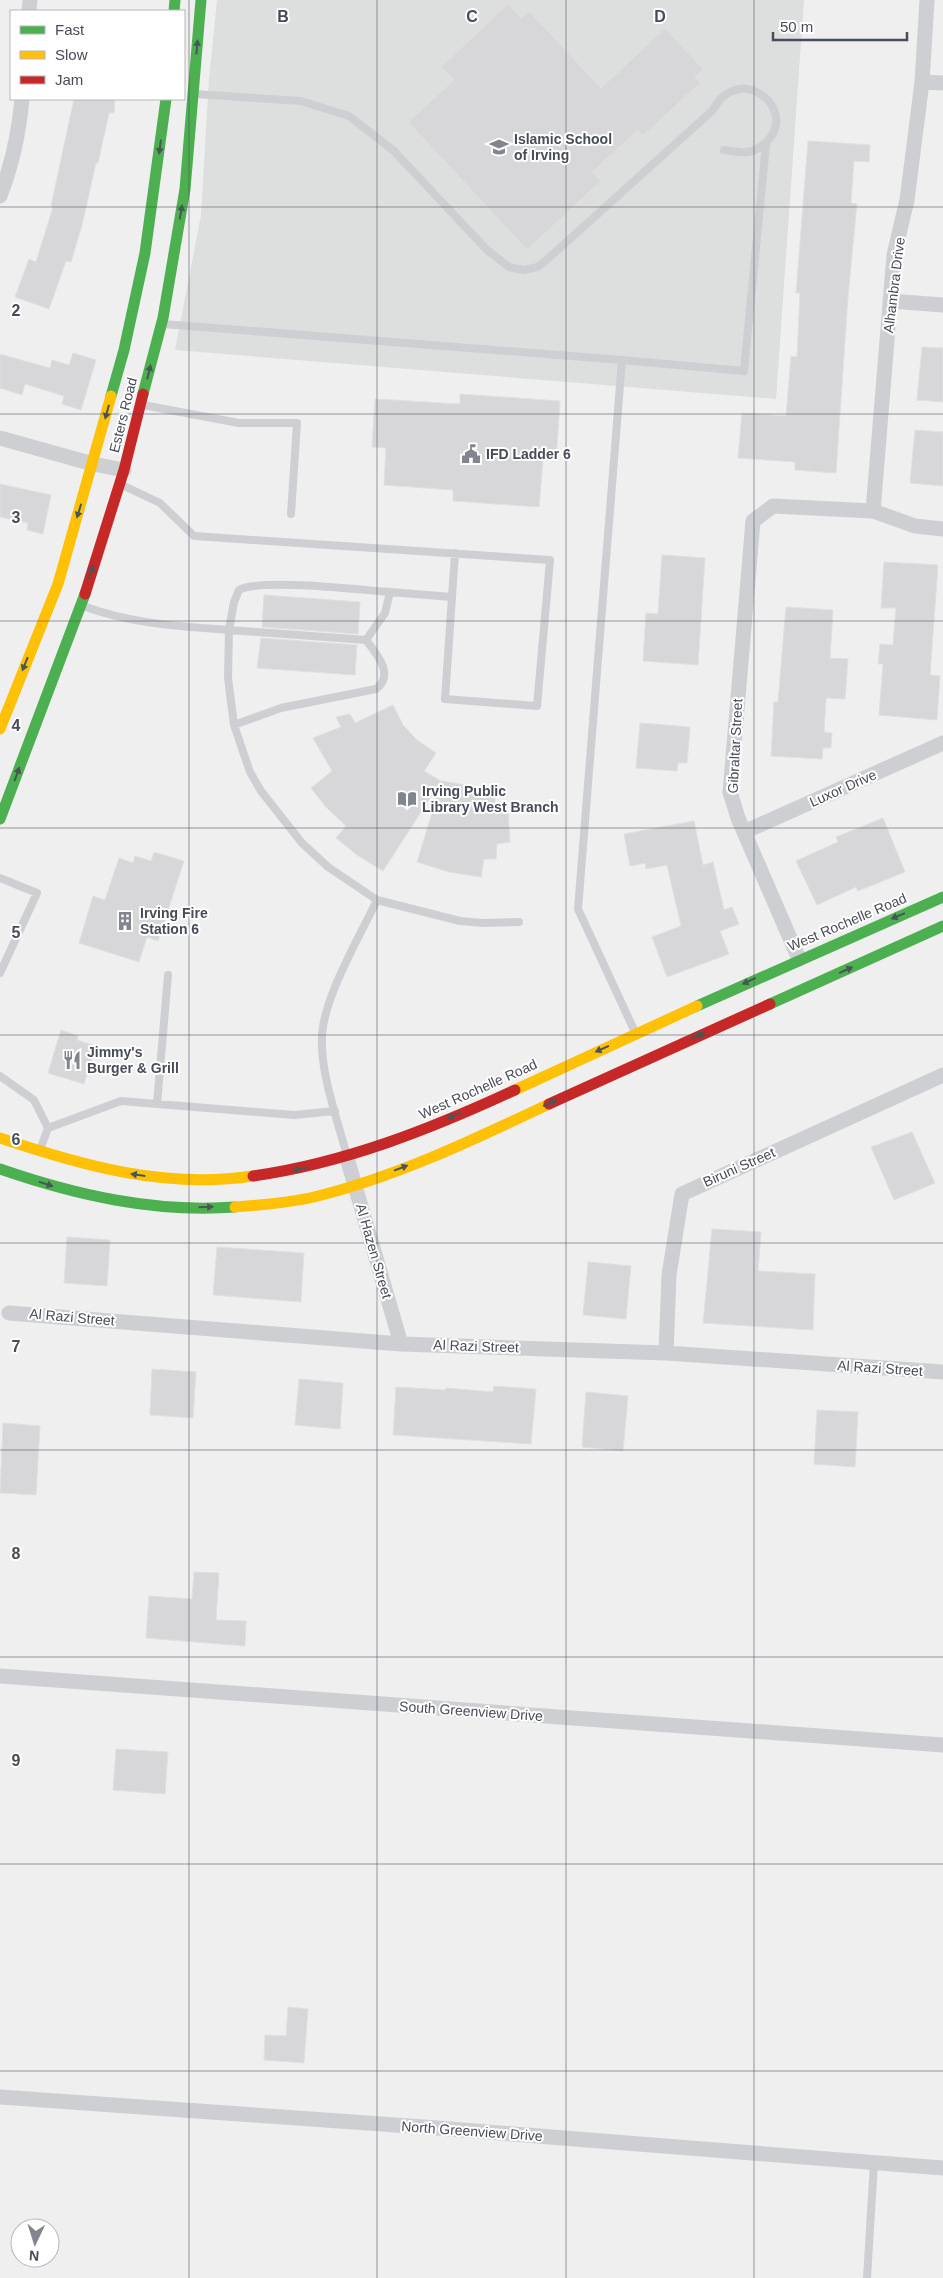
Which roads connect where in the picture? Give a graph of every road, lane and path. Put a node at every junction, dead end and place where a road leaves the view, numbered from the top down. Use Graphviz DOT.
graph roads {
  1 [pos="201,0"];
  2 [pos="927,0"];
  3 [pos="922,82"];
  4 [pos="943,84"];
  5 [pos="188,93"];
  6 [pos="22,100"];
  7 [pos="166,100"];
  8 [pos="766,144"];
  9 [pos="724,150"];
  10 [pos="4,175"];
  11 [pos="0,196"];
  12 [pos="890,301"];
  13 [pos="943,305"];
  14 [pos="162,323"];
  15 [pos="622,360"];
  16 [pos="141,405"];
  17 [pos="0,438"];
  18 [pos="93,464"];
  19 [pos="122,477"];
  20 [pos="873,511"];
  21 [pos="291,514"];
  22 [pos="943,529"];
  23 [pos="455,554"];
  24 [pos="390,592"];
  25 [pos="452,597"];
  26 [pos="81,606"];
  27 [pos="229,630"];
  28 [pos="366,640"];
  29 [pos="234,725"];
  30 [pos="0,729"];
  31 [pos="943,743"];
  32 [pos="0,819"];
  33 [pos="744,832"];
  34 [pos="0,878"];
  35 [pos="943,897"];
  36 [pos="377,900"];
  37 [pos="519,922"];
  38 [pos="943,926"];
  39 [pos="799,959"];
  40 [pos="0,973"];
  41 [pos="168,975"];
  42 [pos="636,1033"];
  43 [pos="943,1075"];
  44 [pos="0,1076"];
  45 [pos="157,1104"];
  46 [pos="335,1111"];
  47 [pos="48,1128"];
  48 [pos="3,1139"];
  49 [pos="40,1151"];
  50 [pos="347,1158"];
  51 [pos="0,1169"];
  52 [pos="355,1186"];
  53 [pos="9,1312"];
  54 [pos="402,1344"];
  55 [pos="666,1352"];
  56 [pos="943,1372"];
  57 [pos="0,1676"];
  58 [pos="943,1745"];
  59 [pos="0,2097"];
  60 [pos="874,2163"];
  61 [pos="943,2168"];
  62 [pos="867,2278"];
  5 -- 1 [label="street, Esters Road, one-way"];
  2 -- 3 [label="street, Alhambra Drive"];
  3 -- 4 [label="street"];
  3 -- 12 [label="street, Alhambra Drive"];
  5 -- 8 [label="lane"];
  14 -- 5 [label="street, Esters Road, one-way"];
  6 -- 10 [label="street"];
  7 -- 18 [label="street, Esters Road, one-way"];
  8 -- 9 [label="lane"];
  8 -- 15 [label="lane"];
  10 -- 11 [label="street"];
  12 -- 13 [label="street"];
  12 -- 20 [label="street, Alhambra Drive"];
  14 -- 15 [label="lane"];
  16 -- 14 [label="street, Esters Road, one-way"];
  15 -- 42 [label="lane"];
  16 -- 19 [label="street, Esters Road"];
  16 -- 21 [label="lane"];
  17 -- 18 [label="street"];
  18 -- 19 [label="street"];
  18 -- 30 [label="street, Esters Road, one-way"];
  19 -- 23 [label="lane"];
  26 -- 19 [label="street, Esters Road, one-way"];
  20 -- 22 [label="street"];
  20 -- 33 [label="street, Gibraltar Street"];
  23 -- 25 [label="lane"];
  23 -- 25 [label="lane"];
  24 -- 25 [label="lane"];
  24 -- 27 [label="lane"];
  24 -- 28 [label="lane"];
  26 -- 27 [label="lane"];
  32 -- 26 [label="street, Esters Road, one-way"];
  27 -- 28 [label="lane"];
  27 -- 29 [label="lane"];
  28 -- 29 [label="lane"];
  29 -- 36 [label="lane"];
  31 -- 33 [label="street, Luxor Drive"];
  33 -- 39 [label="street, Gibraltar Street"];
  34 -- 40 [label="lane"];
  35 -- 39 [label="street, West Rochelle Road, one-way"];
  36 -- 37 [label="lane"];
  36 -- 46 [label="lane"];
  52 -- 38 [label="street, one-way"];
  39 -- 42 [label="street, West Rochelle Road, one-way"];
  41 -- 45 [label="lane"];
  42 -- 50 [label="street, West Rochelle Road, one-way"];
  43 -- 55 [label="street, Biruni Street"];
  44 -- 47 [label="lane"];
  45 -- 46 [label="lane"];
  45 -- 47 [label="lane"];
  46 -- 50 [label="lane"];
  47 -- 49 [label="lane"];
  48 -- 49 [label="street, West Rochelle Road"];
  50 -- 49 [label="street, West Rochelle Road, one-way"];
  50 -- 52 [label="street, Al Hazen Street"];
  51 -- 52 [label="street, one-way"];
  52 -- 54 [label="street, Al Hazen Street"];
  53 -- 54 [label="street, Al Razi Street"];
  54 -- 55 [label="street, Al Razi Street"];
  55 -- 56 [label="street, Al Razi Street"];
  57 -- 58 [label="street, South Greenview Drive"];
  59 -- 60 [label="street, North Greenview Drive"];
  60 -- 61 [label="street, North Greenview Drive"];
  60 -- 62 [label="lane"];
}
